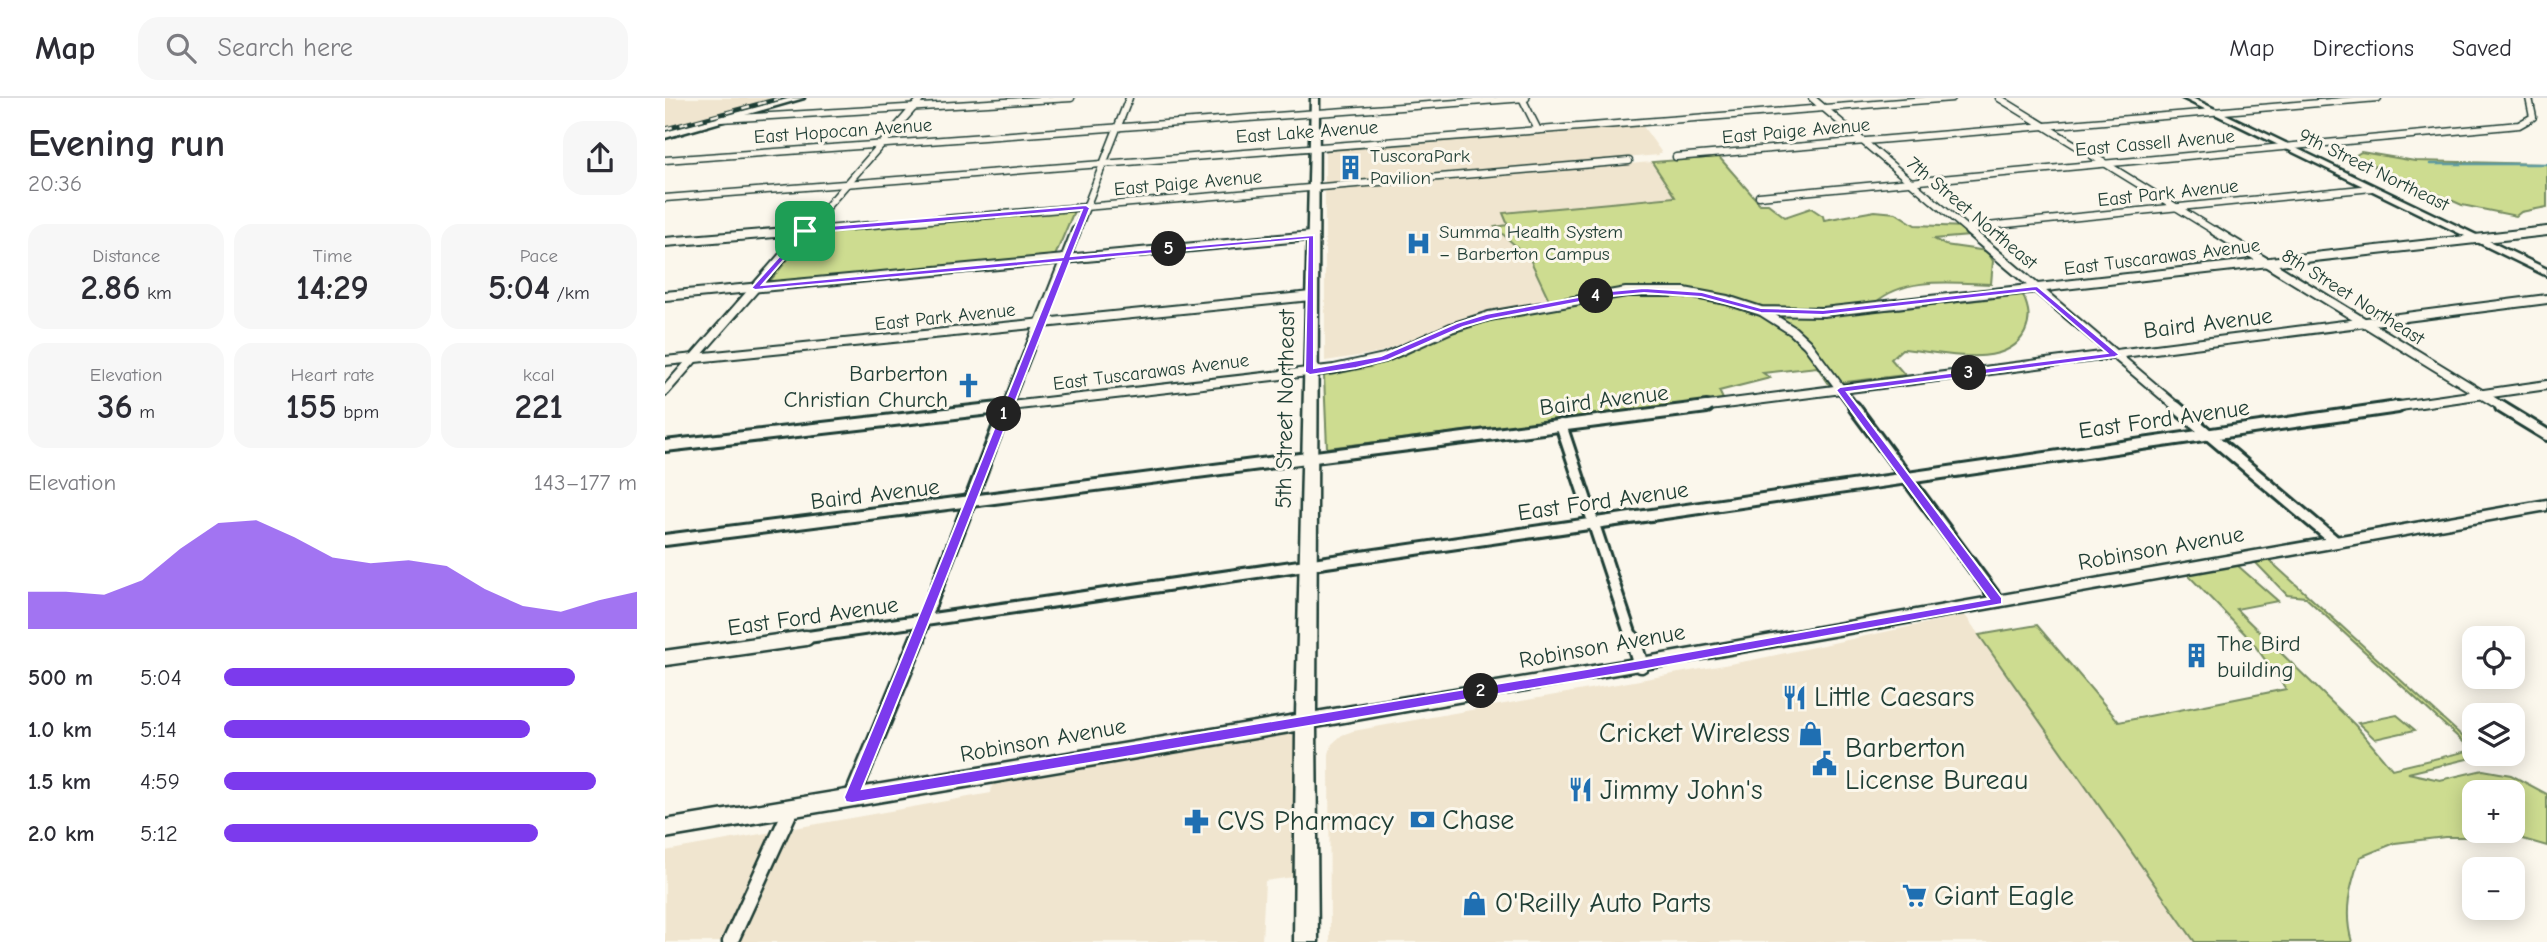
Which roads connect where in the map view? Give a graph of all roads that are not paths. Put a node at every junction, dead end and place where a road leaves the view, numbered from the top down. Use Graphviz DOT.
graph roads {
  1 [pos="800,98"];
  2 [pos="922,98"];
  3 [pos="1070,98"];
  4 [pos="1129,98"];
  5 [pos="1315,98"];
  6 [pos="1523,98"];
  7 [pos="1812,98"];
  8 [pos="1952,98"];
  9 [pos="1999,98"];
  10 [pos="2186,98"];
  11 [pos="2378,98"];
  12 [pos="2529,98"];
  13 [pos="913,108"];
  14 [pos="1824,108"];
  15 [pos="2215,112"];
  16 [pos="1314,113"];
  17 [pos="720,119"];
  18 [pos="2045,126"];
  19 [pos="1117,127"];
  20 [pos="1538,130"];
  21 [pos="665,135"];
  22 [pos="1863,142"];
  23 [pos="883,144"];
  24 [pos="2287,147"];
  25 [pos="1314,148"];
  26 [pos="1676,157"];
  27 [pos="665,160"];
  28 [pos="1629,161"];
  29 [pos="2105,163"];
  30 [pos="1102,164"];
  31 [pos="1910,181"];
  32 [pos="847,184"];
  33 [pos="1314,188"];
  34 [pos="2372,188"];
  35 [pos="1759,196"];
  36 [pos="665,198"];
  37 [pos="1086,208"];
  38 [pos="2177,208"];
  39 [pos="1967,228"];
  40 [pos="2547,230"];
  41 [pos="805,231"];
  42 [pos="1312,236"];
  43 [pos="2476,239"];
  44 [pos="665,242"];
  45 [pos="1066,259"];
  46 [pos="2266,262"];
  47 [pos="2547,273"];
  48 [pos="755,288"];
  49 [pos="2037,289"];
  50 [pos="665,296"];
  51 [pos="1311,296"];
  52 [pos="2547,299"];
  53 [pos="1761,310"];
  54 [pos="1040,323"];
  55 [pos="2364,323"];
  56 [pos="2115,355"];
  57 [pos="694,359"];
  58 [pos="665,361"];
  59 [pos="1310,372"];
  60 [pos="2547,385"];
  61 [pos="1840,390"];
  62 [pos="665,391"];
  63 [pos="2481,395"];
  64 [pos="1007,406"];
  65 [pos="1561,425"];
  66 [pos="2209,434"];
  67 [pos="2547,435"];
  68 [pos="665,446"];
  69 [pos="1309,457"];
  70 [pos="1907,478"];
  71 [pos="969,501"];
  72 [pos="2547,505"];
  73 [pos="1593,524"];
  74 [pos="665,540"];
  75 [pos="2336,542"];
  76 [pos="1307,565"];
  77 [pos="1998,601"];
  78 [pos="925,621"];
  79 [pos="665,659"];
  80 [pos="1641,665"];
  81 [pos="1307,720"];
  82 [pos="852,797"];
  83 [pos="792,807"];
  84 [pos="665,829"];
  85 [pos="730,942"];
  86 [pos="1307,942"];
  1 -- 17 [label="main road"];
  2 -- 13 [label="street"];
  3 -- 13 [label="street"];
  4 -- 19 [label="street"];
  5 -- 16 [label="main road, 5th Street Northeast"];
  6 -- 16 [label="street, East Hopocan Avenue"];
  6 -- 20 [label="street"];
  7 -- 14 [label="street, 7th Street Northeast"];
  8 -- 14 [label="street, East Lake Avenue"];
  9 -- 18 [label="street, 8th Street Northeast"];
  10 -- 15 [label="main road, 9th Street Northeast"];
  11 -- 15 [label="street, East Paige Avenue"];
  12 -- 24 [label="street, East Cassell Avenue"];
  13 -- 17 [label="street"];
  13 -- 23 [label="street"];
  14 -- 20 [label="street, East Lake Avenue"];
  14 -- 22 [label="street, 7th Street Northeast"];
  15 -- 18 [label="street, East Paige Avenue"];
  15 -- 24 [label="main road, 9th Street Northeast"];
  16 -- 19 [label="street, East Hopocan Avenue"];
  16 -- 25 [label="main road, 5th Street Northeast"];
  17 -- 21 [label="main road"];
  18 -- 22 [label="street, East Paige Avenue"];
  18 -- 29 [label="street, 8th Street Northeast"];
  19 -- 23 [label="street, East Hopocan Avenue"];
  19 -- 30 [label="street"];
  20 -- 25 [label="street, East Lake Avenue"];
  22 -- 26 [label="street, East Paige Avenue"];
  22 -- 31 [label="street, 7th Street Northeast"];
  23 -- 27 [label="street, East Hopocan Avenue"];
  23 -- 32 [label="street"];
  24 -- 29 [label="street, East Cassell Avenue"];
  24 -- 34 [label="main road, 9th Street Northeast"];
  25 -- 30 [label="street, East Lake Avenue"];
  25 -- 33 [label="main road, 5th Street Northeast"];
  28 -- 33 [label="street, East Paige Avenue"];
  29 -- 31 [label="street, East Cassell Avenue"];
  29 -- 38 [label="street, 8th Street Northeast"];
  30 -- 32 [label="street, East Lake Avenue"];
  30 -- 37 [label="street"];
  31 -- 35 [label="street, East Cassell Avenue"];
  31 -- 39 [label="street, 7th Street Northeast"];
  32 -- 36 [label="street, East Lake Avenue"];
  32 -- 41 [label="street"];
  33 -- 37 [label="street, East Paige Avenue"];
  33 -- 42 [label="main road, 5th Street Northeast"];
  34 -- 38 [label="street, East Park Avenue"];
  34 -- 43 [label="main road, 9th Street Northeast"];
  37 -- 41 [label="street, East Paige Avenue"];
  37 -- 45 [label="street"];
  38 -- 39 [label="street, East Park Avenue"];
  38 -- 46 [label="street, 8th Street Northeast"];
  39 -- 49 [label="street, 7th Street Northeast"];
  40 -- 43 [label="street, East Tuscarawas Avenue"];
  41 -- 44 [label="street, East Paige Avenue"];
  41 -- 48 [label="street"];
  42 -- 45 [label="street"];
  42 -- 51 [label="main road, 5th Street Northeast"];
  43 -- 46 [label="street, East Tuscarawas Avenue"];
  43 -- 47 [label="main road, 9th Street Northeast"];
  45 -- 48 [label="street"];
  45 -- 54 [label="street"];
  46 -- 49 [label="street, East Tuscarawas Avenue"];
  46 -- 55 [label="street, 8th Street Northeast"];
  48 -- 50 [label="street"];
  48 -- 57 [label="street"];
  49 -- 53 [label="street, East Tuscarawas Avenue"];
  49 -- 56 [label="street, 7th Street Northeast"];
  51 -- 54 [label="street, East Park Avenue"];
  51 -- 59 [label="main road, 5th Street Northeast"];
  52 -- 55 [label="street, Baird Avenue"];
  53 -- 59 [label="street, East Tuscarawas Avenue"];
  53 -- 61 [label="street"];
  54 -- 57 [label="street, East Park Avenue"];
  54 -- 64 [label="street"];
  55 -- 56 [label="street, Baird Avenue"];
  55 -- 63 [label="street, 8th Street Northeast"];
  56 -- 61 [label="street, Baird Avenue"];
  56 -- 66 [label="street, 7th Street Northeast"];
  57 -- 58 [label="street, East Park Avenue"];
  57 -- 62 [label="street"];
  59 -- 64 [label="street, East Tuscarawas Avenue"];
  59 -- 69 [label="main road, 5th Street Northeast"];
  60 -- 63 [label="street, East Ford Avenue"];
  61 -- 65 [label="street, Baird Avenue"];
  61 -- 70 [label="street"];
  63 -- 66 [label="street, East Ford Avenue"];
  63 -- 67 [label="street, 8th Street Northeast"];
  64 -- 68 [label="street, East Tuscarawas Avenue"];
  64 -- 71 [label="street"];
  65 -- 69 [label="street, Baird Avenue"];
  65 -- 73 [label="street"];
  66 -- 70 [label="street, East Ford Avenue"];
  66 -- 75 [label="street, 7th Street Northeast"];
  69 -- 71 [label="street, Baird Avenue"];
  69 -- 76 [label="main road, 5th Street Northeast"];
  70 -- 73 [label="street, East Ford Avenue"];
  70 -- 77 [label="street"];
  71 -- 74 [label="street, Baird Avenue"];
  71 -- 78 [label="street"];
  72 -- 75 [label="main road, Robinson Avenue"];
  73 -- 76 [label="street, East Ford Avenue"];
  73 -- 80 [label="street"];
  75 -- 77 [label="main road, Robinson Avenue"];
  76 -- 78 [label="street, East Ford Avenue"];
  76 -- 81 [label="main road, 5th Street Northeast"];
  77 -- 80 [label="main road, Robinson Avenue"];
  78 -- 79 [label="street, East Ford Avenue"];
  78 -- 82 [label="street"];
  80 -- 81 [label="main road, Robinson Avenue"];
  81 -- 82 [label="main road, Robinson Avenue"];
  81 -- 86 [label="main road, 5th Street Northeast"];
  82 -- 83 [label="main road, Robinson Avenue"];
  83 -- 84 [label="main road, Robinson Avenue"];
  83 -- 85 [label="street"];
}
